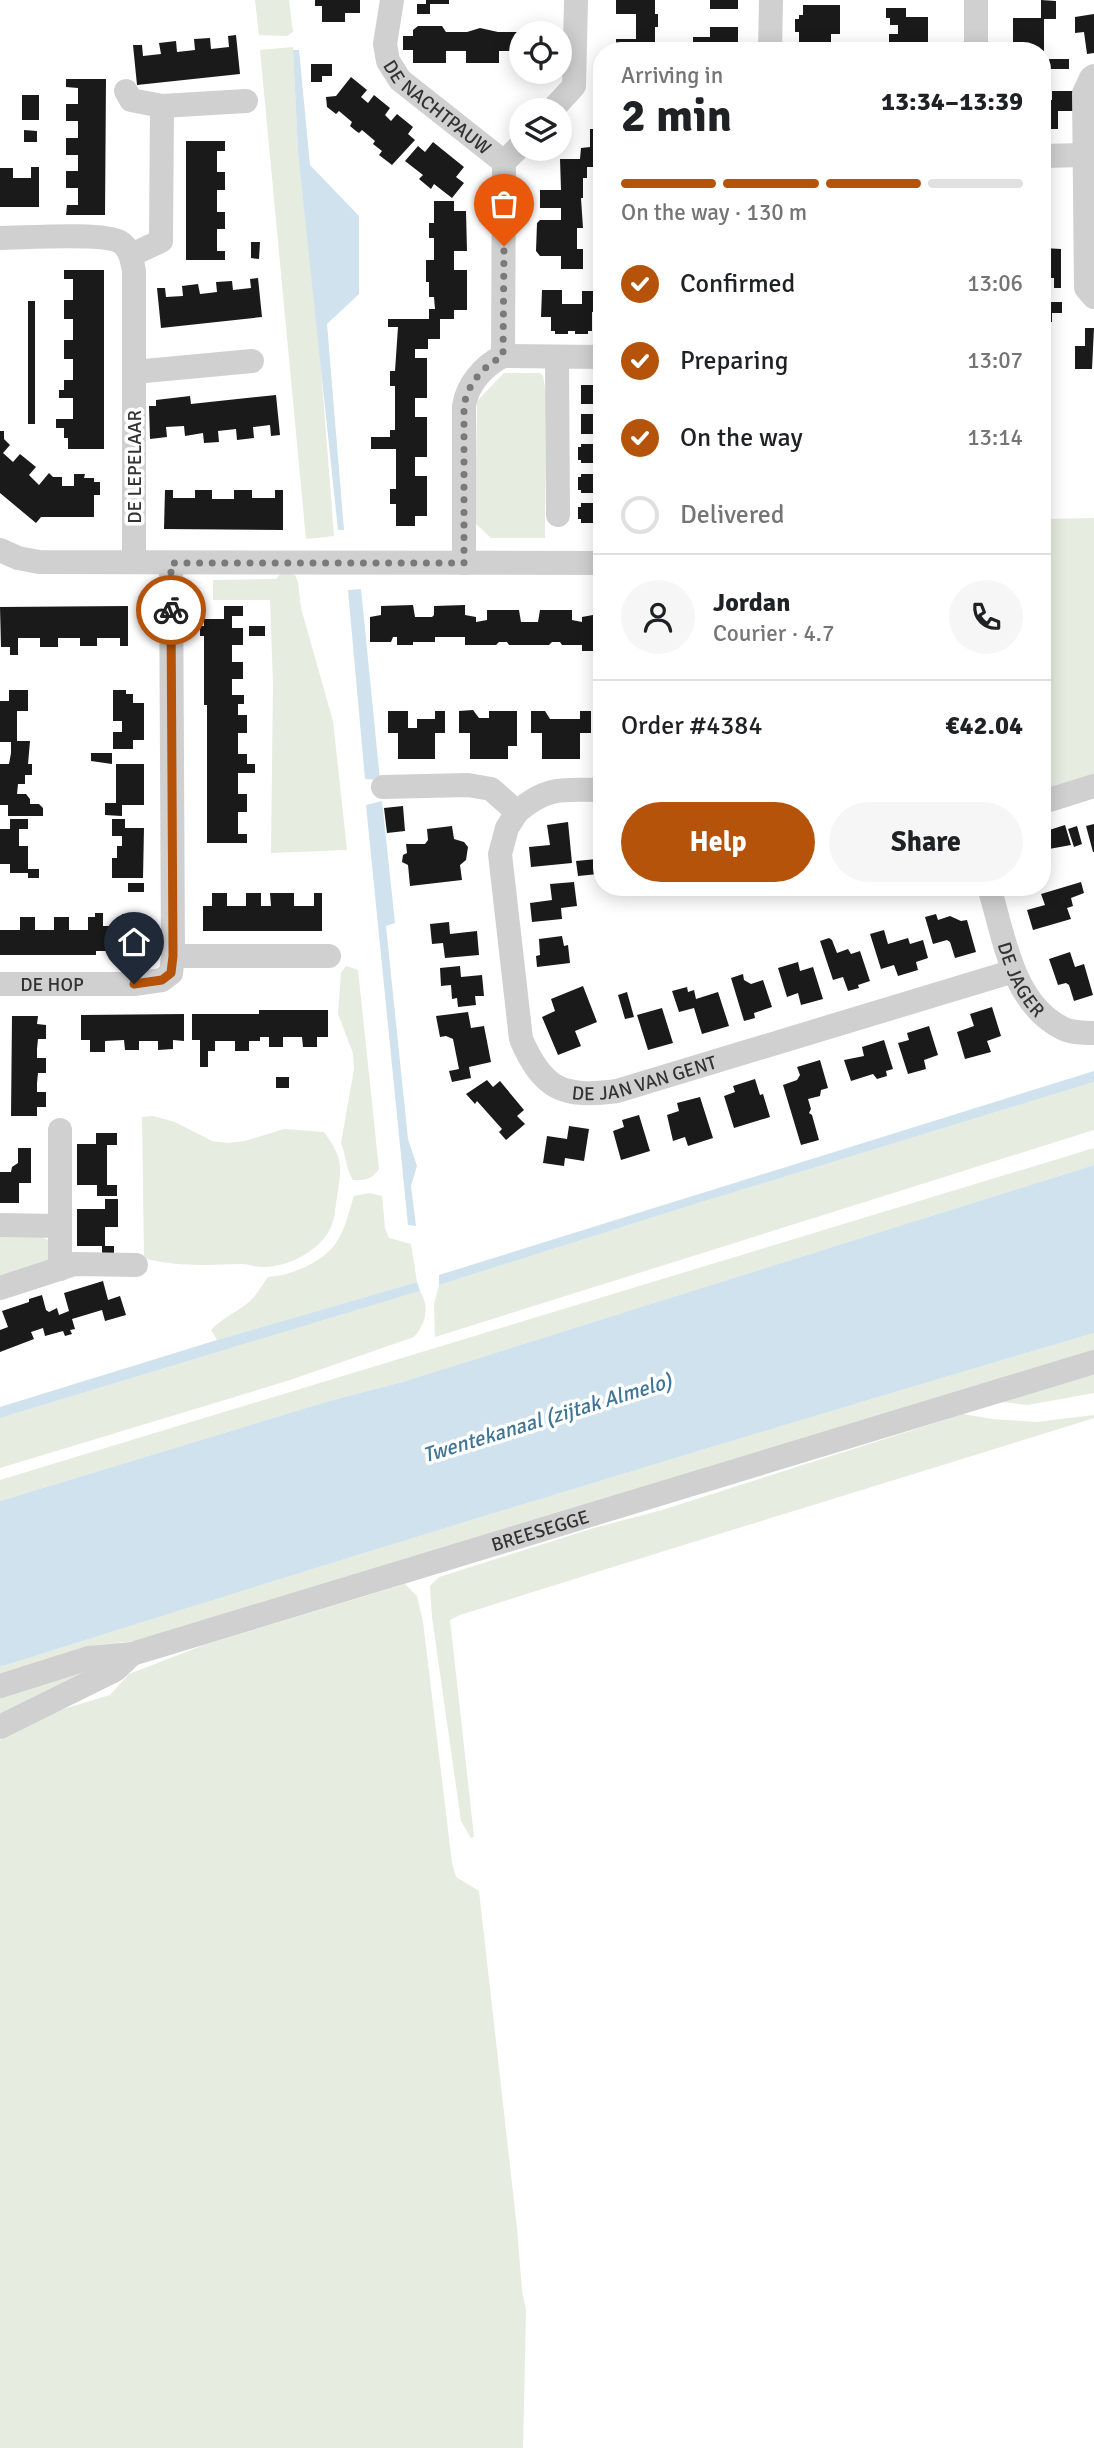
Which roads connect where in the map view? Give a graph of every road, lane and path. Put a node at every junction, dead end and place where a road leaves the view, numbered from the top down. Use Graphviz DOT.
graph roads {
  1 [pos="392,0"];
  2 [pos="576,0"];
  3 [pos="771,0"];
  4 [pos="976,0"];
  5 [pos="770,42"];
  6 [pos="976,42"];
  7 [pos="1094,76"];
  8 [pos="126,91"];
  9 [pos="563,98"];
  10 [pos="246,101"];
  11 [pos="162,106"];
  12 [pos="1084,155"];
  13 [pos="1051,156"];
  14 [pos="509,157"];
  15 [pos="504,162"];
  16 [pos="0,239"];
  17 [pos="131,255"];
  18 [pos="1094,297"];
  19 [pos="503,356"];
  20 [pos="556,357"];
  21 [pos="593,357"];
  22 [pos="252,361"];
  23 [pos="134,372"];
  24 [pos="558,515"];
  25 [pos="0,550"];
  26 [pos="134,562"];
  27 [pos="171,563"];
  28 [pos="464,563"];
  29 [pos="593,564"];
  30 [pos="1094,786"];
  31 [pos="383,787"];
  32 [pos="593,790"];
  33 [pos="1051,799"];
  34 [pos="517,812"];
  35 [pos="992,896"];
  36 [pos="173,956"];
  37 [pos="329,956"];
  38 [pos="1014,971"];
  39 [pos="0,984"];
  40 [pos="1094,1034"];
  41 [pos="60,1130"];
  42 [pos="0,1225"];
  43 [pos="59,1226"];
  44 [pos="136,1265"];
  45 [pos="60,1269"];
  46 [pos="0,1288"];
  47 [pos="1094,1362"];
  48 [pos="132,1654"];
  49 [pos="0,1686"];
  50 [pos="0,1727"];
  1 -- 15 [label="street, DE NACHTPAUW"];
  2 -- 9 [label="street"];
  3 -- 5 [label="street"];
  4 -- 6 [label="street"];
  7 -- 12 [label="street"];
  8 -- 11 [label="street"];
  10 -- 11 [label="street"];
  11 -- 17 [label="street"];
  12 -- 13 [label="street"];
  12 -- 18 [label="street"];
  14 -- 15 [label="street"];
  15 -- 19 [label="street"];
  16 -- 17 [label="street"];
  17 -- 23 [label="street, DE LEPELAAR"];
  19 -- 20 [label="street"];
  19 -- 28 [label="street"];
  20 -- 21 [label="street"];
  20 -- 24 [label="street"];
  22 -- 23 [label="street"];
  23 -- 26 [label="street, DE LEPELAAR"];
  25 -- 26 [label="street"];
  26 -- 27 [label="street"];
  27 -- 28 [label="street"];
  27 -- 36 [label="street"];
  28 -- 29 [label="street"];
  30 -- 33 [label="street"];
  31 -- 34 [label="street"];
  32 -- 34 [label="street"];
  34 -- 38 [label="street, DE JAN VAN GENT"];
  35 -- 38 [label="street, DE JAGER"];
  36 -- 37 [label="street"];
  36 -- 39 [label="street, DE HOP"];
  38 -- 40 [label="street, DE JAGER"];
  41 -- 43 [label="street"];
  42 -- 43 [label="street"];
  43 -- 45 [label="street"];
  44 -- 45 [label="street"];
  45 -- 46 [label="street"];
  47 -- 48 [label="street, BREESEGGE"];
  48 -- 49 [label="street"];
  48 -- 50 [label="street, BREESEGGE"];
}
